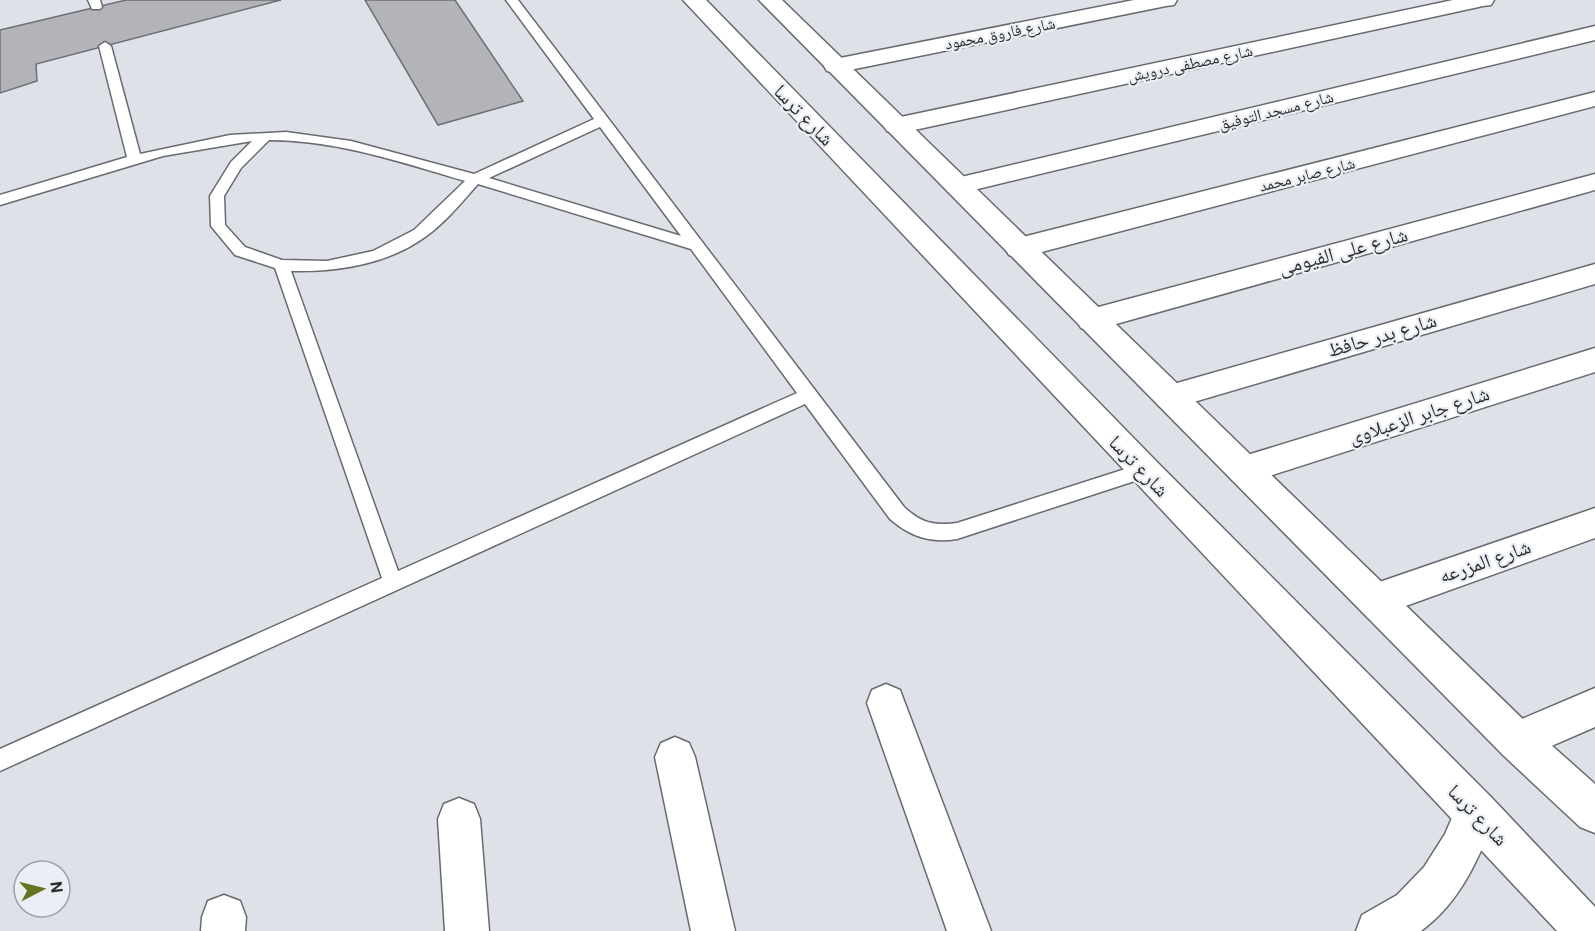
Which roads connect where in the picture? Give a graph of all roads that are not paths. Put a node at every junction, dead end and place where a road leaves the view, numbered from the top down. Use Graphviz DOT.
graph roads {
  1 [pos="512,0"];
  2 [pos="694,0"];
  3 [pos="770,0"];
  4 [pos="1166,0"];
  5 [pos="1484,0"];
  6 [pos="1595,33"];
  7 [pos="105,46"];
  8 [pos="835,66"];
  9 [pos="1595,99"];
  10 [pos="604,120"];
  11 [pos="896,126"];
  12 [pos="266,136"];
  13 [pos="135,160"];
  14 [pos="475,179"];
  15 [pos="1595,182"];
  16 [pos="957,186"];
  17 [pos="0,200"];
  18 [pos="697,246"];
  19 [pos="1019,248"];
  20 [pos="280,265"];
  21 [pos="1595,274"];
  22 [pos="1091,320"];
  23 [pos="1595,360"];
  24 [pos="809,395"];
  25 [pos="1170,397"];
  26 [pos="1244,470"];
  27 [pos="1144,471"];
  28 [pos="1595,523"];
  29 [pos="393,583"];
  30 [pos="1375,600"];
  31 [pos="886,703"];
  32 [pos="1595,707"];
  33 [pos="1517,741"];
  34 [pos="675,757"];
  35 [pos="0,760"];
  36 [pos="1589,802"];
  37 [pos="1476,812"];
  38 [pos="459,819"];
  39 [pos="1402,928"];
  40 [pos="467,931"];
  41 [pos="713,931"];
  42 [pos="969,931"];
  43 [pos="1587,931"];
  1 -- 10 [label="lane"];
  2 -- 27 [label="street, شارع ترسا"];
  3 -- 8 [label="street"];
  4 -- 8 [label="street, شارع فاروق محمود"];
  5 -- 11 [label="street, شارع مصطفى درويش"];
  6 -- 16 [label="street, شارع مسجد التوفيق"];
  7 -- 13 [label="lane"];
  8 -- 11 [label="street"];
  9 -- 19 [label="street, شارع صابر محمد"];
  10 -- 14 [label="lane"];
  10 -- 18 [label="lane"];
  11 -- 16 [label="street"];
  12 -- 13 [label="lane"];
  12 -- 14 [label="lane"];
  12 -- 20 [label="lane"];
  13 -- 17 [label="lane"];
  14 -- 18 [label="lane"];
  14 -- 20 [label="lane"];
  15 -- 22 [label="street, شارع على الفيومى"];
  16 -- 19 [label="street"];
  18 -- 24 [label="lane"];
  19 -- 22 [label="street"];
  20 -- 29 [label="lane"];
  21 -- 25 [label="street, شارع بدر حافظ"];
  22 -- 25 [label="street"];
  23 -- 26 [label="street, شارع جابر الزعبلاوى"];
  24 -- 27 [label="lane"];
  24 -- 29 [label="lane"];
  25 -- 26 [label="street"];
  26 -- 30 [label="street"];
  27 -- 37 [label="street, شارع ترسا"];
  28 -- 30 [label="street, شارع المزرعه"];
  29 -- 35 [label="lane"];
  30 -- 33 [label="street"];
  31 -- 42 [label="street"];
  32 -- 33 [label="street"];
  33 -- 36 [label="street"];
  34 -- 41 [label="street"];
  37 -- 39 [label="street"];
  37 -- 43 [label="street, شارع ترسا"];
  38 -- 40 [label="street"];
}
